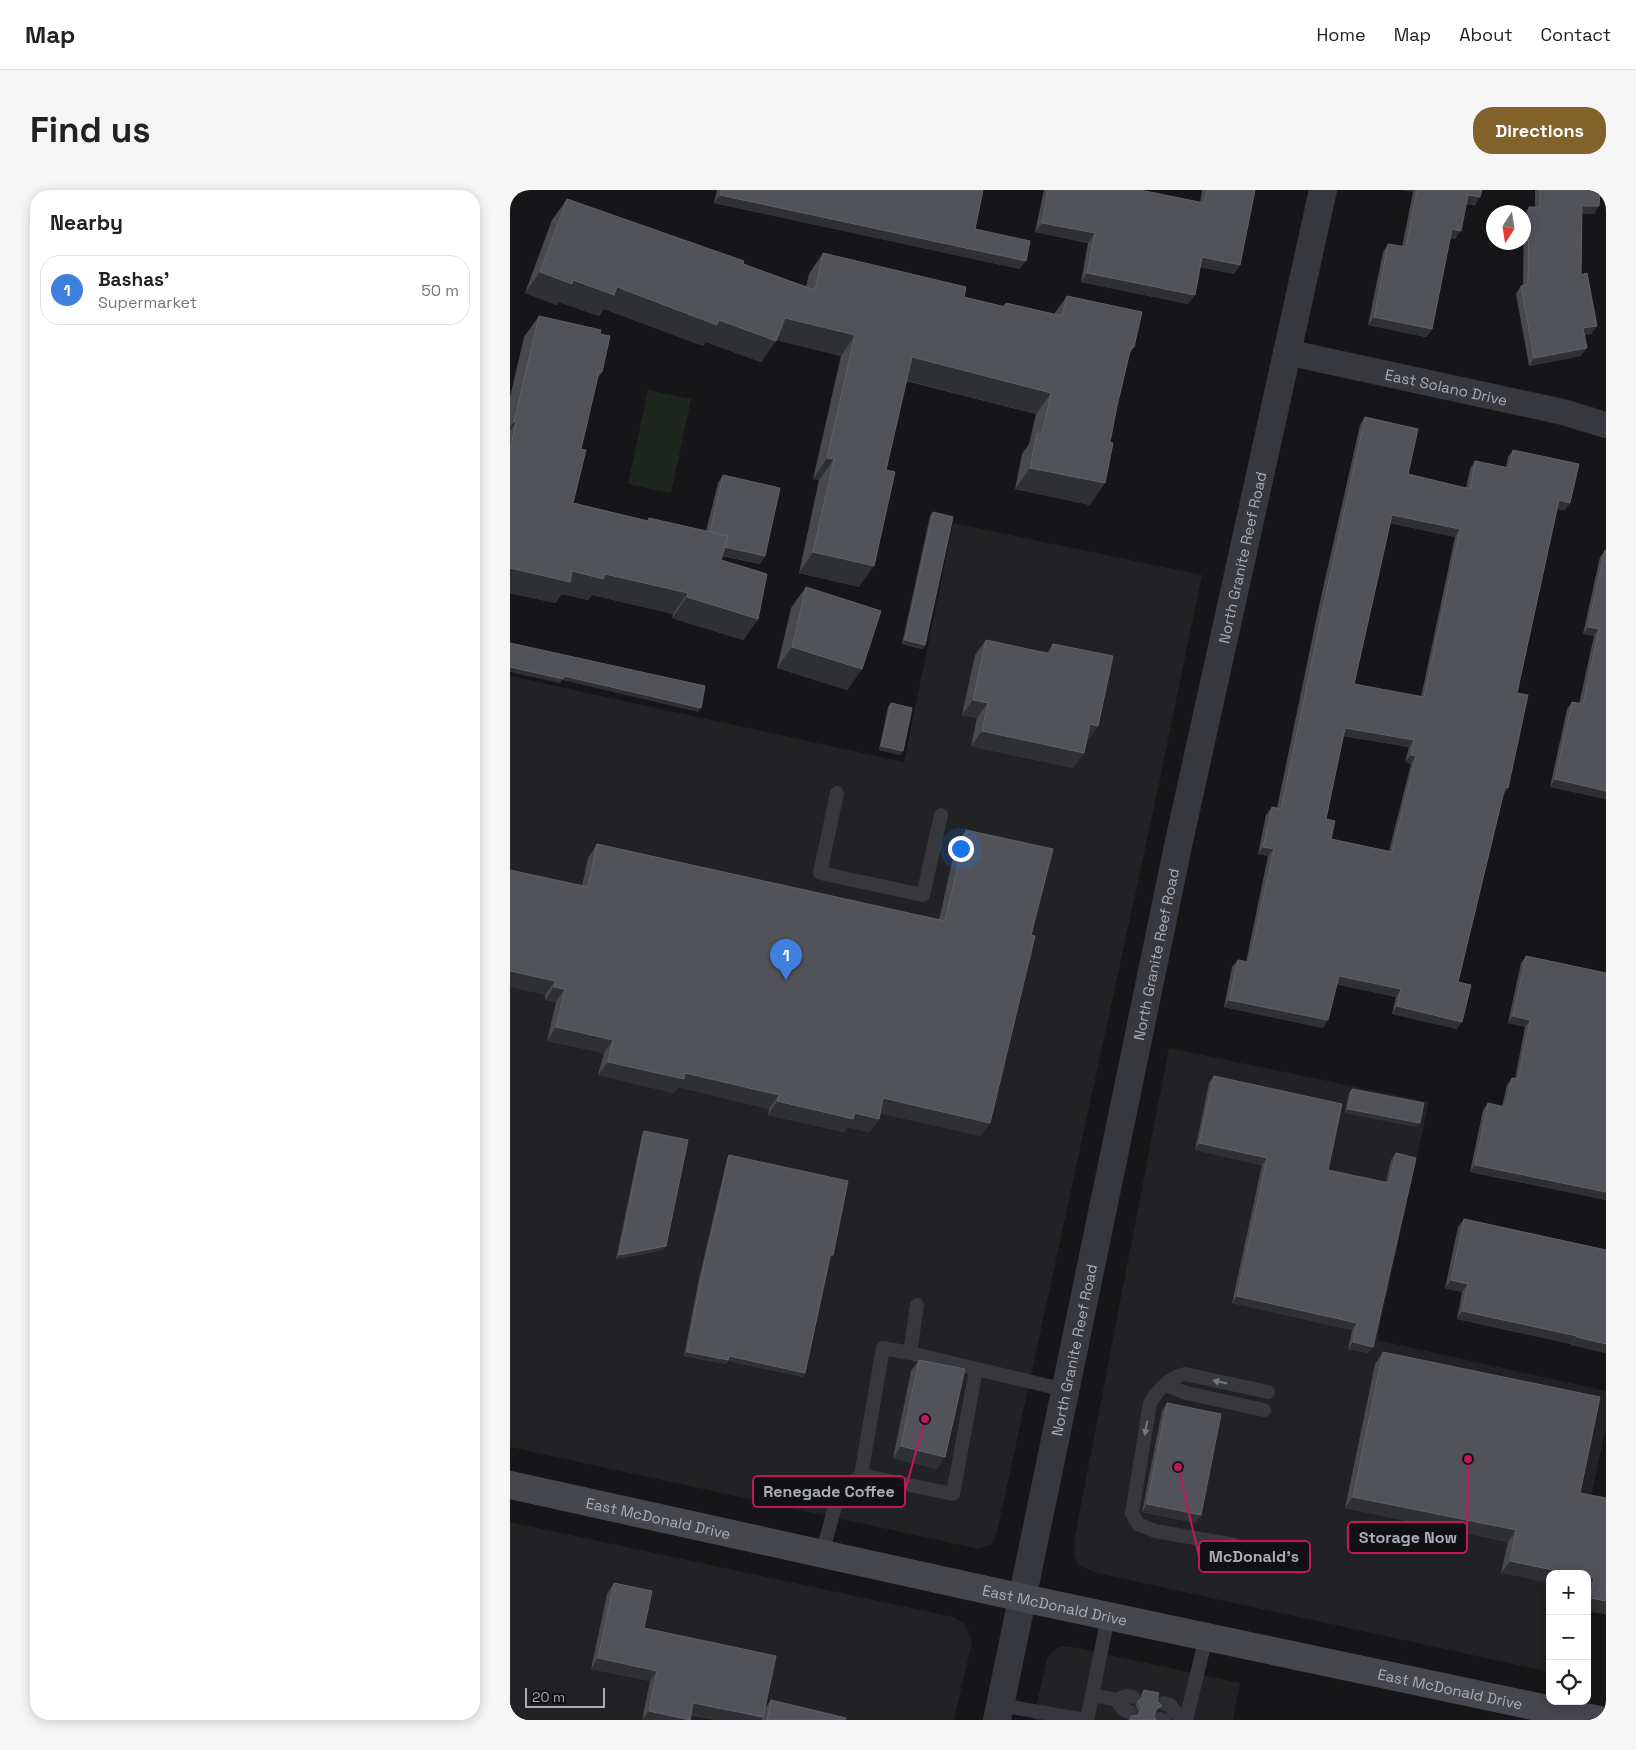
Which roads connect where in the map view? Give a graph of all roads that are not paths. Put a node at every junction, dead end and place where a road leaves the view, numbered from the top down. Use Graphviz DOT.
graph roads {
  1 [pos="1323,190"];
  2 [pos="1286,352"];
  3 [pos="1606,425"];
  4 [pos="837,793"];
  5 [pos="941,816"];
  6 [pos="917,1305"];
  7 [pos="910,1353"];
  8 [pos="976,1370"];
  9 [pos="1165,1385"];
  10 [pos="1066,1390"];
  11 [pos="1268,1392"];
  12 [pos="1264,1410"];
  13 [pos="862,1475"];
  14 [pos="510,1485"];
  15 [pos="1236,1545"];
  16 [pos="822,1554"];
  17 [pos="1023,1598"];
  18 [pos="1108,1616"];
  19 [pos="1206,1637"];
  20 [pos="1093,1695"];
  21 [pos="1133,1697"];
  22 [pos="1116,1700"];
  23 [pos="1163,1704"];
  24 [pos="1130,1712"];
  25 [pos="999,1713"];
  26 [pos="1173,1718"];
  27 [pos="1067,1719"];
  28 [pos="1086,1720"];
  29 [pos="1599,1720"];
  1 -- 2 [label="street, North Granite Reef Road"];
  2 -- 3 [label="street, East Solano Drive"];
  2 -- 10 [label="street, North Granite Reef Road"];
  4 -- 5 [label="lane"];
  6 -- 7 [label="lane"];
  7 -- 8 [label="lane"];
  7 -- 13 [label="lane"];
  8 -- 10 [label="lane"];
  8 -- 13 [label="lane"];
  11 -- 9 [label="lane, one-way"];
  9 -- 12 [label="lane"];
  9 -- 15 [label="lane, one-way"];
  10 -- 17 [label="street, North Granite Reef Road"];
  13 -- 16 [label="lane"];
  14 -- 16 [label="main road, East McDonald Drive"];
  16 -- 17 [label="main road, East McDonald Drive"];
  17 -- 18 [label="main road, East McDonald Drive"];
  17 -- 25 [label="street, North Granite Reef Road"];
  18 -- 19 [label="main road, East McDonald Drive"];
  18 -- 20 [label="lane"];
  19 -- 26 [label="lane"];
  19 -- 29 [label="main road, East McDonald Drive"];
  20 -- 22 [label="lane"];
  20 -- 28 [label="lane"];
  21 -- 22 [label="lane"];
  22 -- 24 [label="lane"];
  23 -- 26 [label="lane"];
  25 -- 27 [label="lane"];
  27 -- 28 [label="lane"];
}
